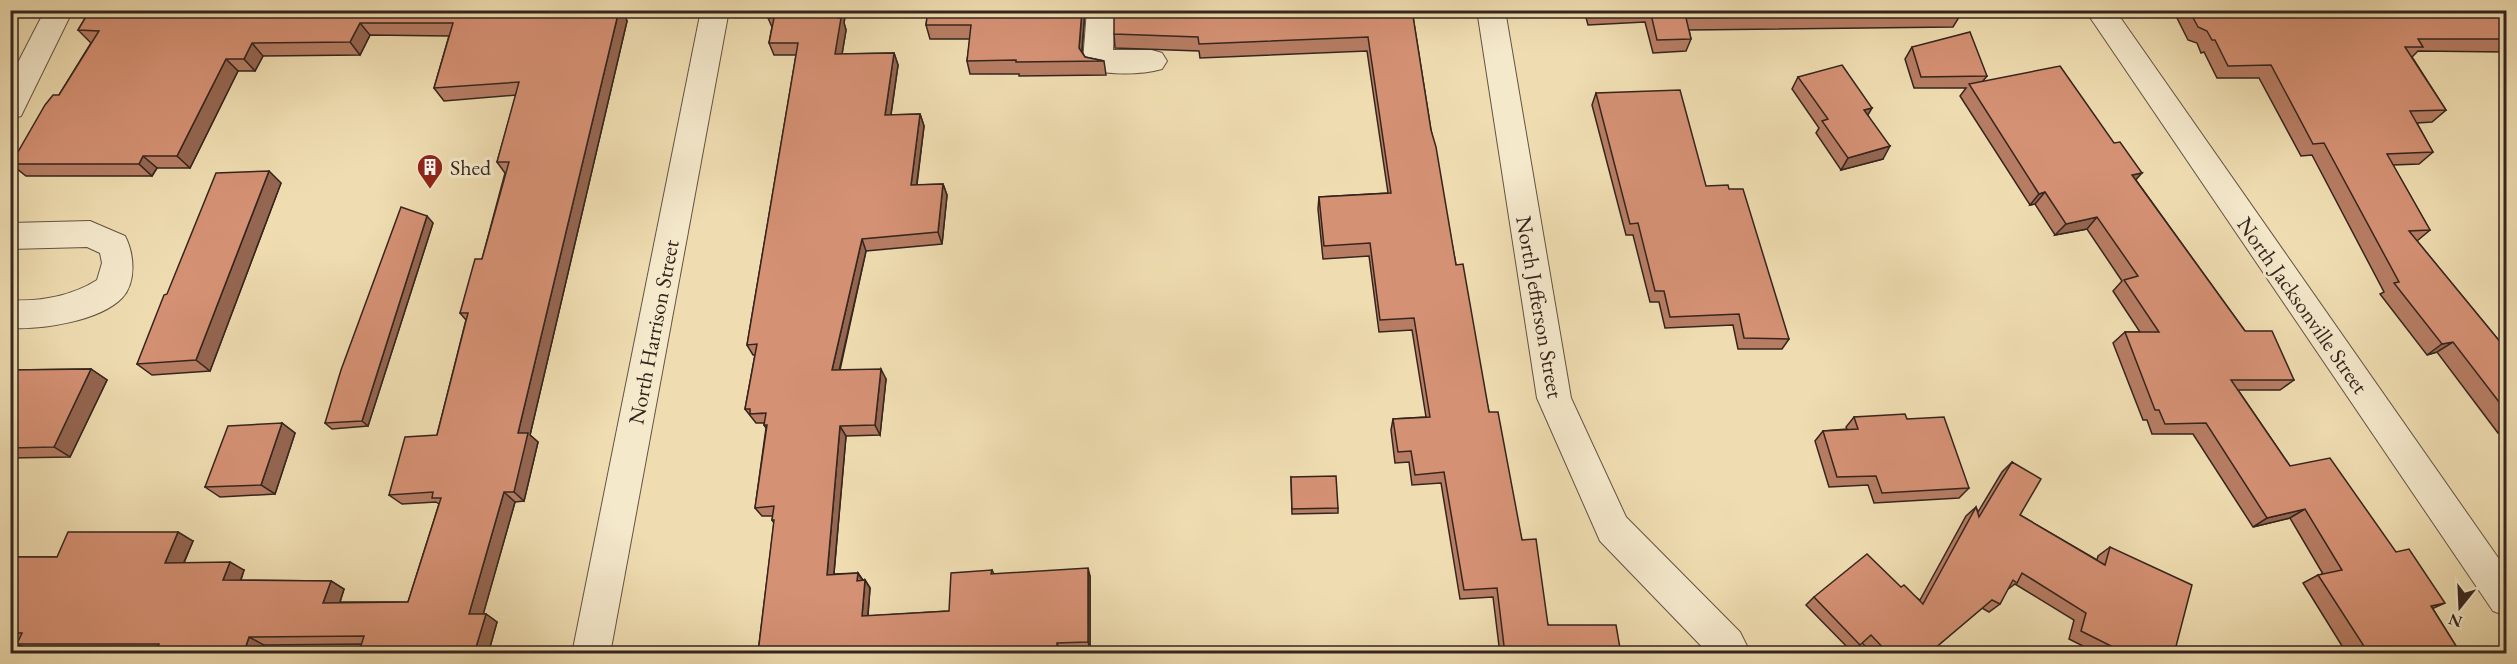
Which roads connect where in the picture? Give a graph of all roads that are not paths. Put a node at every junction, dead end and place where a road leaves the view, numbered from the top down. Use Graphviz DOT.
graph roads {
  1 [pos="59,10"];
  2 [pos="715,10"];
  3 [pos="1101,10"];
  4 [pos="1491,10"];
  5 [pos="2099,10"];
  6 [pos="1152,61"];
  7 [pos="10,108"];
  8 [pos="10,236"];
  9 [pos="10,315"];
  10 [pos="2506,599"];
  11 [pos="591,654"];
  12 [pos="1732,654"];
  1 -- 7 [label="street"];
  2 -- 11 [label="street, North Harrison Street"];
  3 -- 6 [label="street"];
  4 -- 12 [label="street, North Jefferson Street"];
  5 -- 10 [label="street, North Jacksonville Street"];
  8 -- 9 [label="street"];
}
